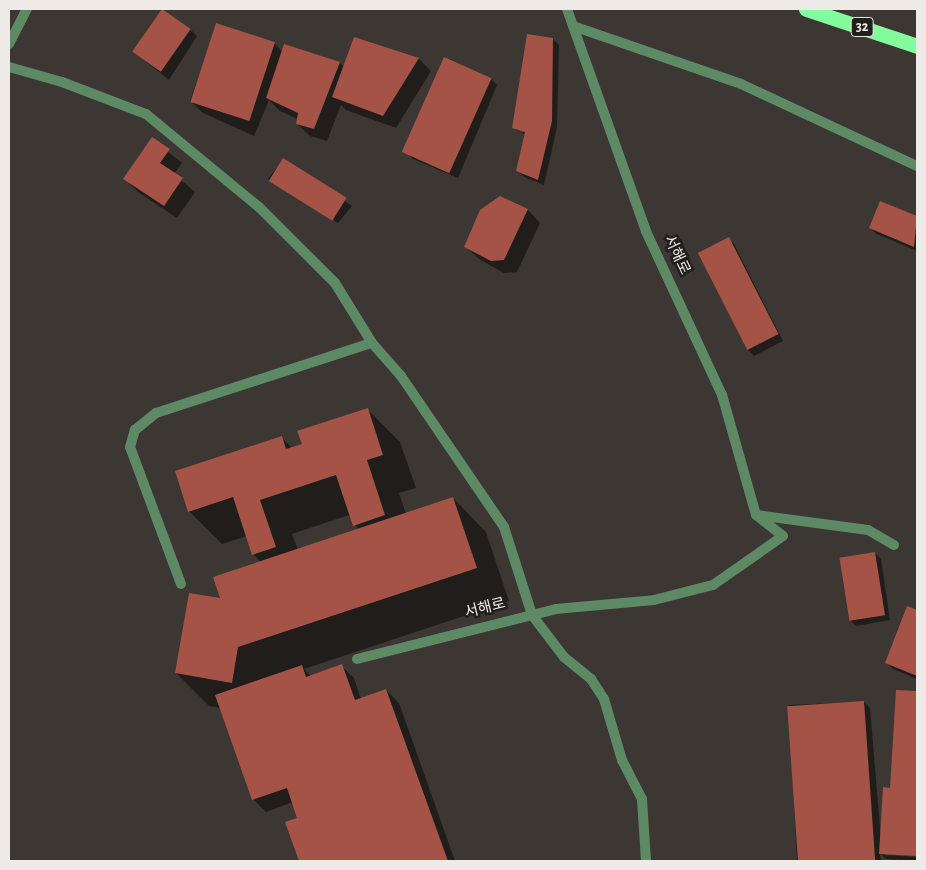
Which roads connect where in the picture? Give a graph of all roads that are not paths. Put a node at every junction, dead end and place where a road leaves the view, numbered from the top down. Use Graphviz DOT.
graph roads {
  1 [pos="27,9"];
  2 [pos="567,9"];
  3 [pos="806,9"];
  4 [pos="573,26"];
  5 [pos="9,44"];
  6 [pos="917,46"];
  7 [pos="9,67"];
  8 [pos="917,166"];
  9 [pos="372,343"];
  10 [pos="756,515"];
  11 [pos="894,545"];
  12 [pos="181,584"];
  13 [pos="532,615"];
  14 [pos="357,659"];
  15 [pos="646,861"];
  1 -- 5 [label="street"];
  2 -- 4 [label="street, 서해로"];
  3 -- 6 [label="highway, 32"];
  4 -- 8 [label="street"];
  4 -- 10 [label="street, 서해로"];
  7 -- 9 [label="street"];
  9 -- 12 [label="street"];
  9 -- 13 [label="street"];
  10 -- 11 [label="street"];
  10 -- 13 [label="street, 서해로"];
  13 -- 14 [label="street, 서해로"];
  13 -- 15 [label="street"];
}
